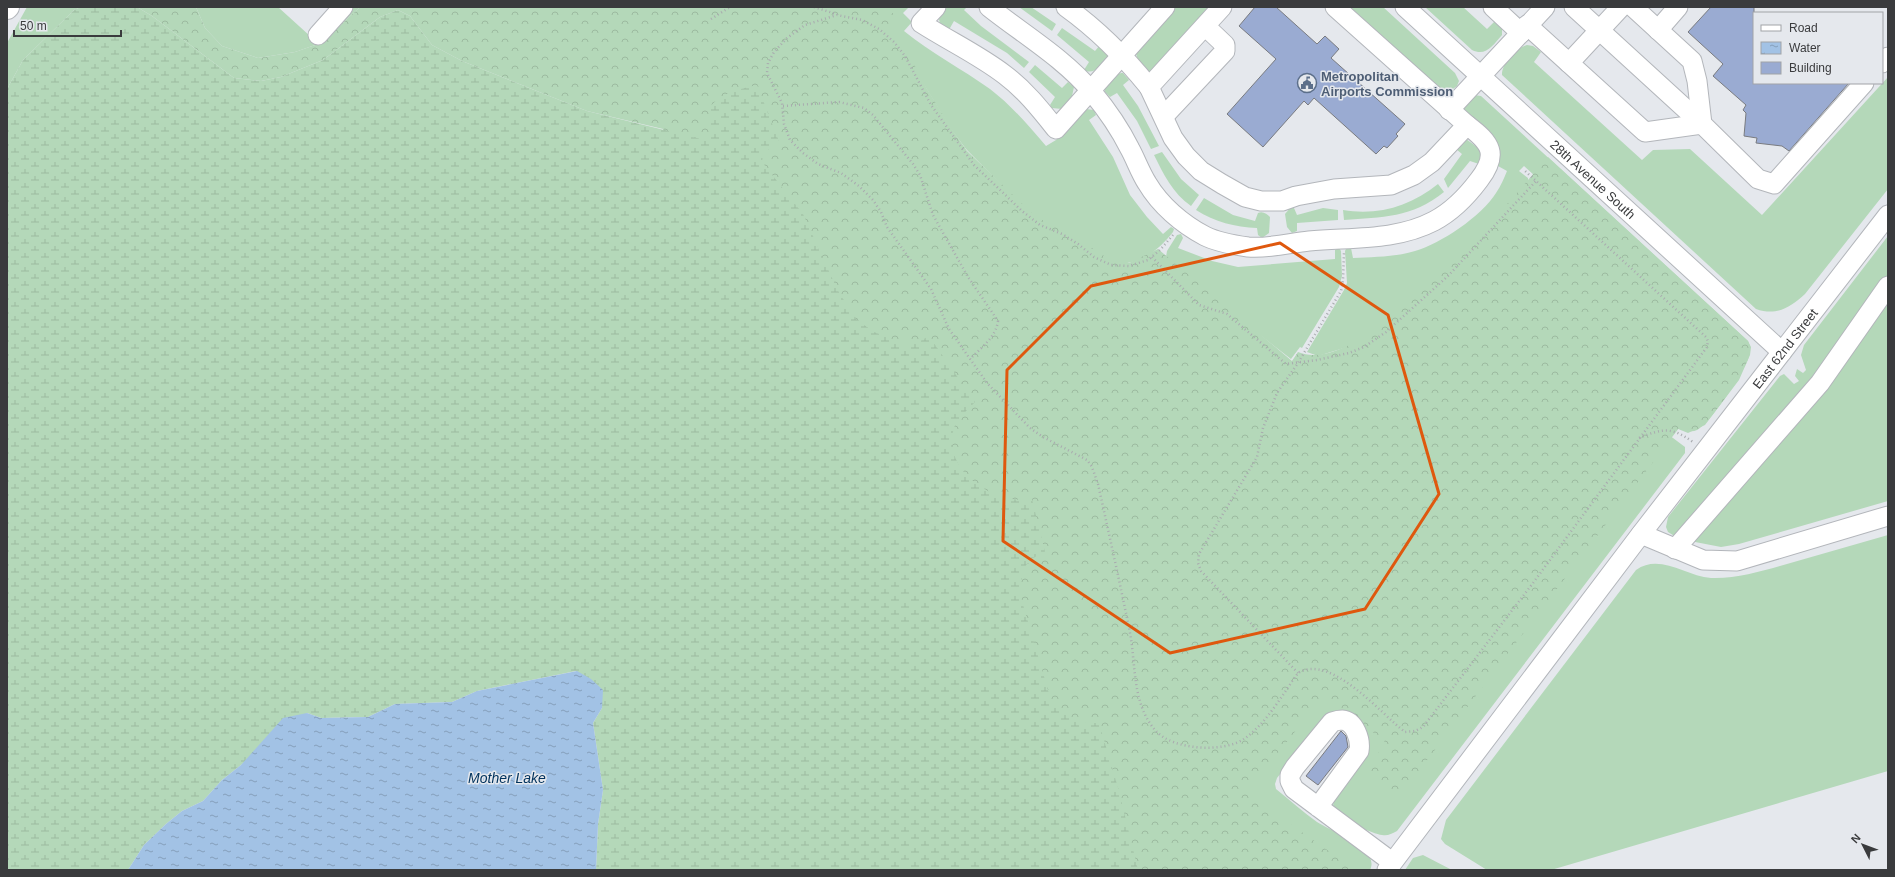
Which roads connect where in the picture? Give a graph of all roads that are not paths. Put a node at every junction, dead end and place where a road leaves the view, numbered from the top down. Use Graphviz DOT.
graph roads {
  1 [pos="343,7"];
  2 [pos="936,7"];
  3 [pos="989,7"];
  4 [pos="1066,7"];
  5 [pos="1165,7"];
  6 [pos="1222,7"];
  7 [pos="1335,7"];
  8 [pos="1404,7"];
  9 [pos="1492,7"];
  10 [pos="1545,7"];
  11 [pos="1574,7"];
  12 [pos="1621,7"];
  13 [pos="1633,7"];
  14 [pos="1678,7"];
  15 [pos="1205,26"];
  16 [pos="1524,29"];
  17 [pos="1600,30"];
  18 [pos="1658,30"];
  19 [pos="318,35"];
  20 [pos="1123,55"];
  21 [pos="1569,63"];
  22 [pos="1480,76"];
  23 [pos="1863,84"];
  24 [pos="1149,87"];
  25 [pos="1091,90"];
  26 [pos="1449,110"];
  27 [pos="1164,116"];
  28 [pos="1702,124"];
  29 [pos="1467,125"];
  30 [pos="1888,215"];
  31 [pos="1888,286"];
  32 [pos="1782,352"];
  33 [pos="1888,516"];
  34 [pos="1640,534"];
  35 [pos="1675,549"];
  36 [pos="1318,807"];
  37 [pos="1389,866"];
  1 -- 19 [label="street"];
  2 -- 25 [label="street"];
  3 -- 25 [label="street"];
  4 -- 20 [label="street"];
  5 -- 20 [label="street"];
  6 -- 15 [label="street"];
  7 -- 26 [label="street"];
  8 -- 22 [label="street, 28th Avenue South"];
  9 -- 16 [label="street"];
  10 -- 16 [label="street"];
  11 -- 17 [label="street"];
  12 -- 17 [label="street"];
  13 -- 18 [label="street"];
  14 -- 18 [label="street"];
  15 -- 24 [label="street"];
  15 -- 27 [label="street"];
  16 -- 21 [label="street"];
  16 -- 22 [label="street"];
  17 -- 21 [label="street"];
  17 -- 28 [label="street"];
  18 -- 28 [label="street"];
  20 -- 24 [label="street"];
  20 -- 25 [label="street"];
  21 -- 28 [label="street"];
  22 -- 26 [label="street"];
  22 -- 32 [label="street, 28th Avenue South"];
  23 -- 28 [label="street"];
  24 -- 27 [label="street"];
  25 -- 29 [label="street"];
  26 -- 29 [label="street"];
  27 -- 29 [label="street"];
  30 -- 32 [label="street, East 62nd Street"];
  31 -- 35 [label="street"];
  32 -- 34 [label="street, East 62nd Street"];
  33 -- 35 [label="street"];
  34 -- 35 [label="street"];
  34 -- 37 [label="street, East 62nd Street"];
  36 -- 37 [label="street"];
}
